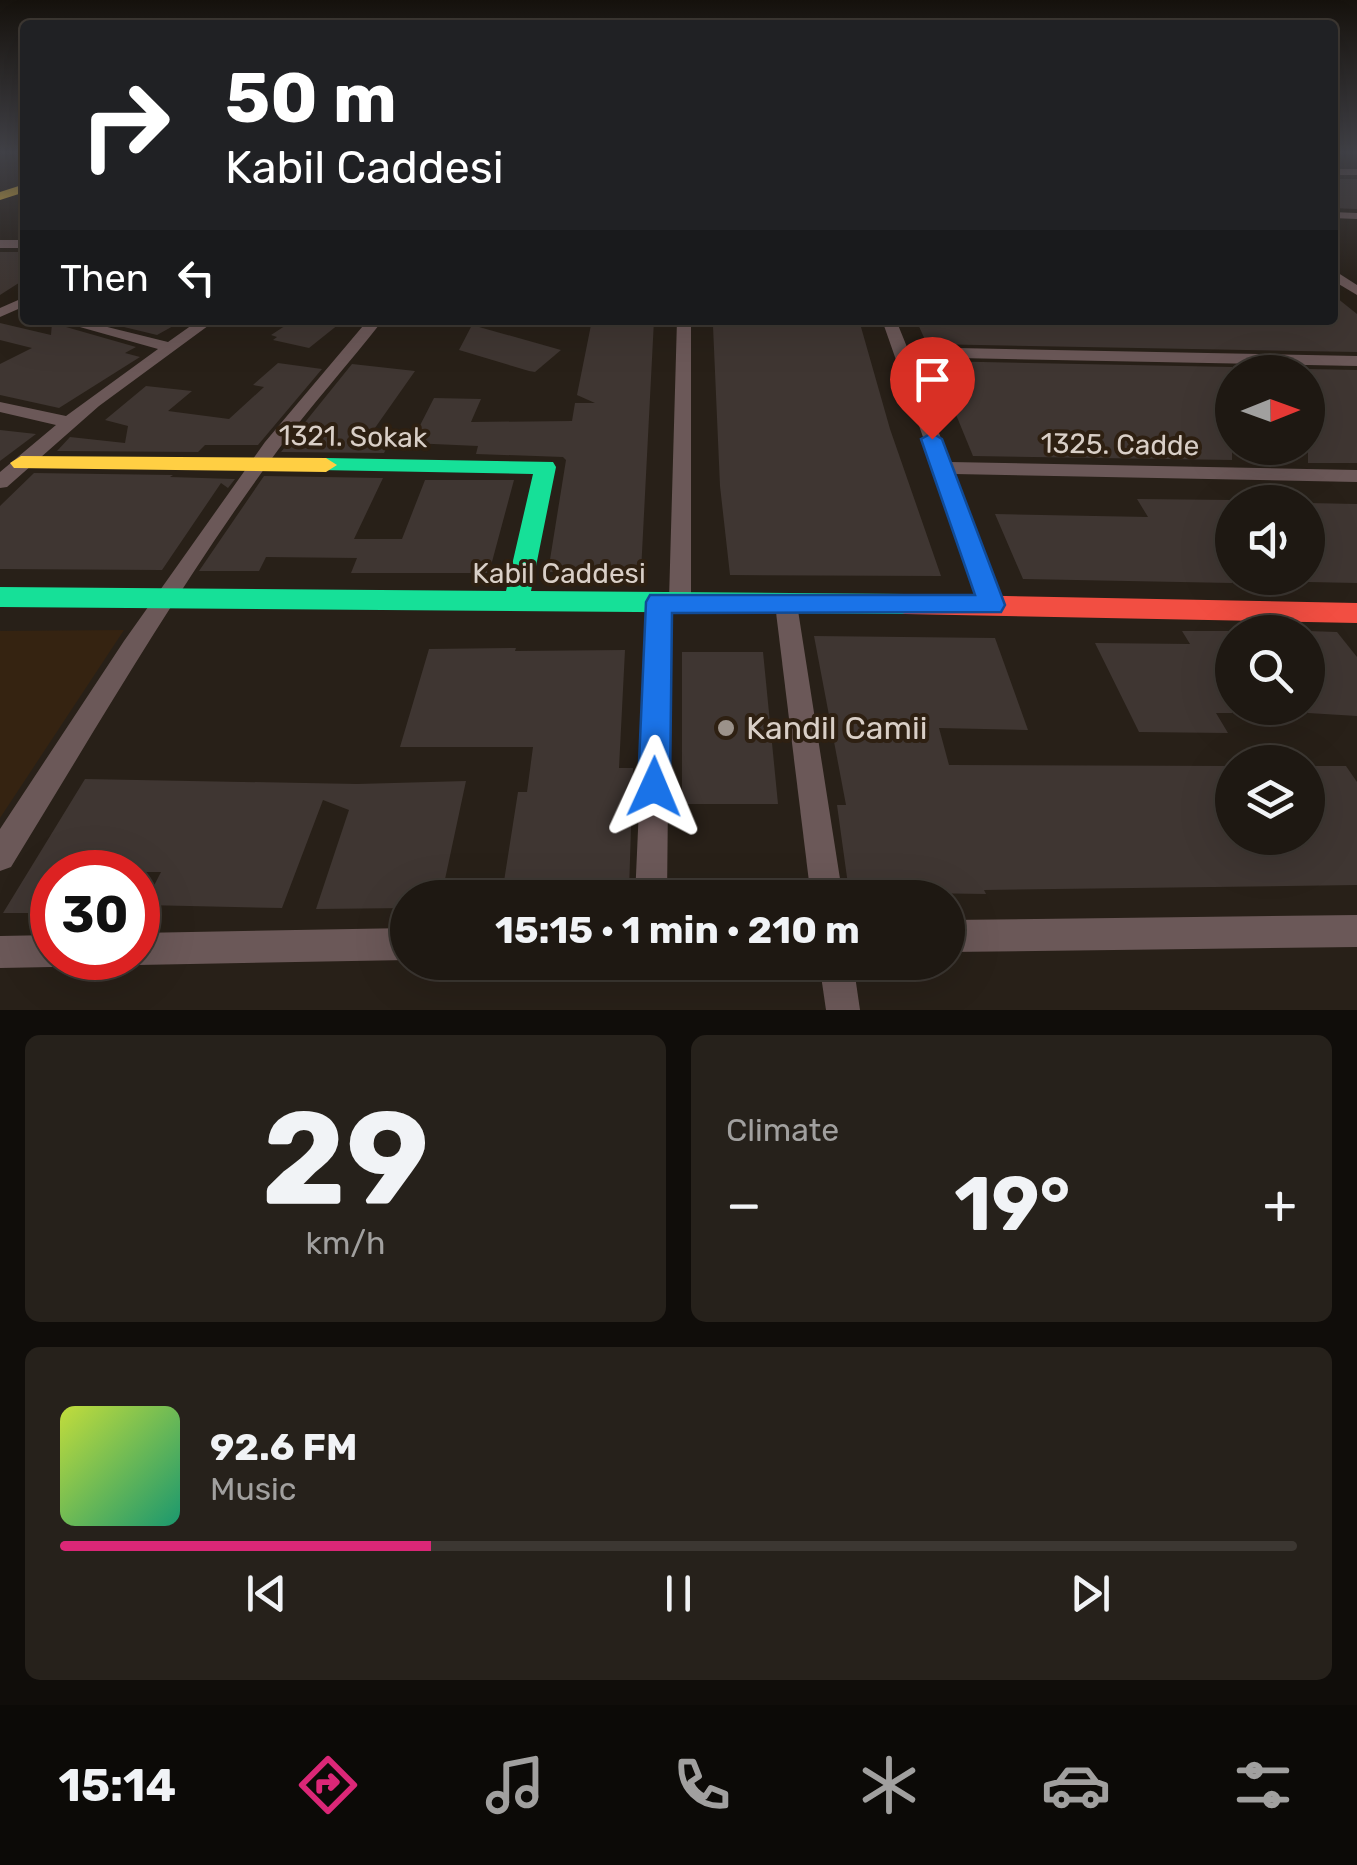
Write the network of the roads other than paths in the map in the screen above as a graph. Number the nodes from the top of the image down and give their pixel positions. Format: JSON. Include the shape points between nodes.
{"nodes":[{"id":1,"x":82,"y":325,"type":"edge"},
{"id":2,"x":201,"y":325,"type":"edge"},
{"id":3,"x":372,"y":325,"type":"edge"},
{"id":4,"x":684,"y":325,"type":"edge"},
{"id":5,"x":891,"y":325,"type":"edge"},
{"id":6,"x":168,"y":347,"type":"junction"},
{"id":7,"x":900,"y":352,"type":"junction"},
{"id":8,"x":1357,"y":361,"type":"edge"},
{"id":9,"x":0,"y":407,"type":"edge"},
{"id":10,"x":67,"y":422,"type":"junction"},
{"id":11,"x":21,"y":462,"type":"junction"},
{"id":12,"x":258,"y":465,"type":"junction"},
{"id":13,"x":942,"y":468,"type":"junction"},
{"id":14,"x":1357,"y":476,"type":"edge"},
{"id":15,"x":0,"y":482,"type":"edge"},
{"id":16,"x":0,"y":597,"type":"edge"},
{"id":17,"x":164,"y":601,"type":"junction"},
{"id":18,"x":669,"y":602,"type":"junction"},
{"id":19,"x":516,"y":603,"type":"junction"},
{"id":20,"x":786,"y":604,"type":"junction"},
{"id":21,"x":992,"y":605,"type":"junction"},
{"id":22,"x":1357,"y":613,"type":"edge"},
{"id":23,"x":0,"y":856,"type":"edge"},
{"id":24,"x":652,"y":880,"type":"edge"},
{"id":25,"x":825,"y":880,"type":"edge"},
{"id":26,"x":1357,"y":931,"type":"edge"},
{"id":27,"x":965,"y":936,"type":"edge"},
{"id":28,"x":390,"y":944,"type":"edge"},
{"id":29,"x":160,"y":949,"type":"edge"},
{"id":30,"x":30,"y":951,"type":"edge"},
{"id":31,"x":0,"y":952,"type":"edge"},
{"id":32,"x":839,"y":980,"type":"edge"},
{"id":33,"x":843,"y":1010,"type":"edge"}],
"edges":[{"from":1,"to":6,"type":"street"},
{"from":2,"to":6,"type":"street"},
{"from":3,"to":12,"type":"street"},
{"from":4,"to":18,"type":"street"},
{"from":5,"to":7,"type":"street"},
{"from":6,"to":10,"type":"street"},
{"from":7,"to":8,"type":"street"},
{"from":7,"to":13,"type":"street"},
{"from":9,"to":10,"type":"street"},
{"from":10,"to":11,"type":"street"},
{"from":11,"to":12,"type":"main road","name":"1321. Sokak"},
{"from":11,"to":15,"type":"street"},
{"from":12,"to":17,"type":"street"},
{"from":12,"to":19,"type":"main road","name":"1321. Sokak","via":[[546,467]]},
{"from":13,"to":14,"type":"street","name":"1325. Cadde"},
{"from":13,"to":21,"type":"street"},
{"from":16,"to":17,"type":"main road","name":"Kabil Caddesi"},
{"from":17,"to":19,"type":"main road","name":"Kabil Caddesi"},
{"from":17,"to":23,"type":"street"},
{"from":18,"to":19,"type":"main road","name":"Kabil Caddesi"},
{"from":18,"to":20,"type":"main road","name":"Kabil Caddesi"},
{"from":18,"to":24,"type":"street"},
{"from":20,"to":21,"type":"main road","name":"Kabil Caddesi"},
{"from":20,"to":25,"type":"street"},
{"from":21,"to":22,"type":"main road","name":"Kabil Caddesi"},
{"from":26,"to":27,"type":"street"},
{"from":28,"to":29,"type":"street"},
{"from":30,"to":31,"type":"street"},
{"from":32,"to":33,"type":"street"}]}
